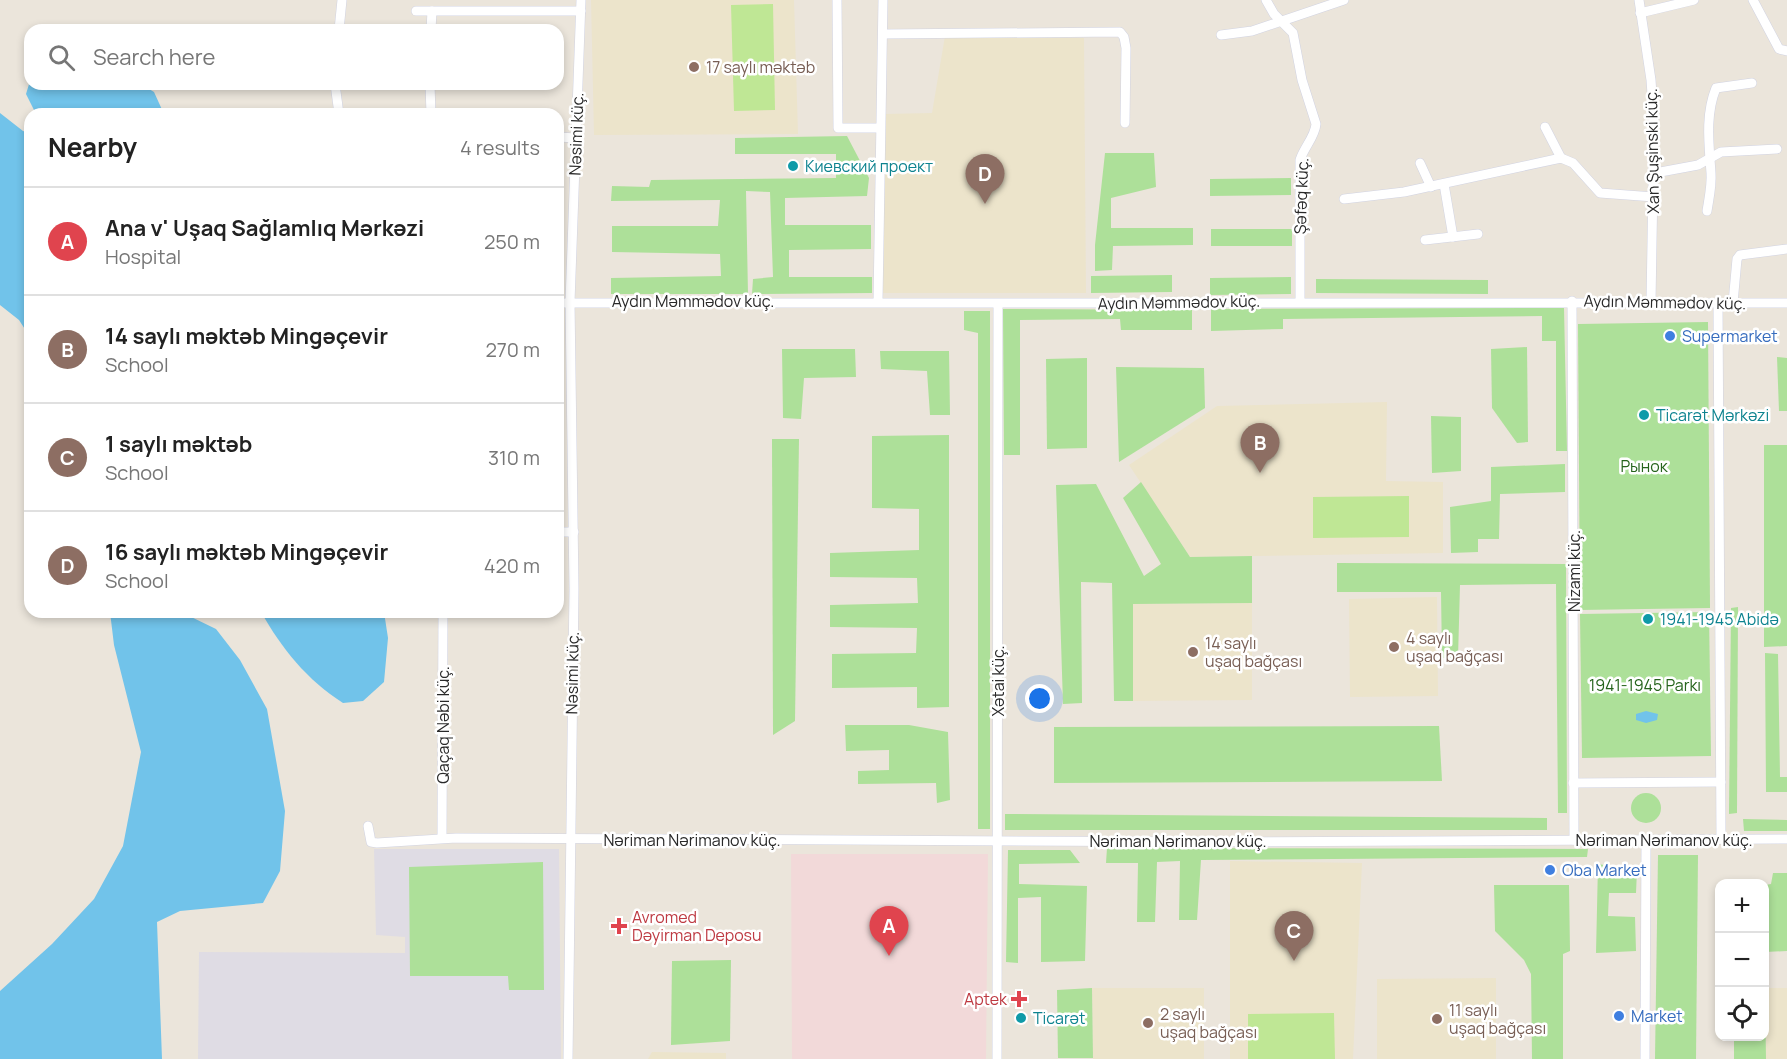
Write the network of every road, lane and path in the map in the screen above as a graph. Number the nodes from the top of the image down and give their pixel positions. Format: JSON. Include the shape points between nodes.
{"nodes":[{"id":1,"x":342,"y":0,"type":"edge"},
{"id":2,"x":581,"y":0,"type":"edge"},
{"id":3,"x":837,"y":0,"type":"edge"},
{"id":4,"x":883,"y":0,"type":"edge"},
{"id":5,"x":1266,"y":0,"type":"edge"},
{"id":6,"x":1344,"y":0,"type":"edge"},
{"id":7,"x":1639,"y":0,"type":"edge"},
{"id":8,"x":1694,"y":0,"type":"edge"},
{"id":9,"x":1753,"y":0,"type":"edge"},
{"id":10,"x":416,"y":10,"type":"dead end"},
{"id":11,"x":432,"y":10,"type":"junction"},
{"id":12,"x":581,"y":11,"type":"junction"},
{"id":13,"x":1641,"y":13,"type":"junction"},
{"id":14,"x":1282,"y":20,"type":"junction"},
{"id":15,"x":340,"y":24,"type":"edge"},
{"id":16,"x":431,"y":24,"type":"edge"},
{"id":17,"x":883,"y":34,"type":"junction"},
{"id":18,"x":1221,"y":35,"type":"dead end"},
{"id":19,"x":1787,"y":51,"type":"edge"},
{"id":20,"x":1752,"y":83,"type":"dead end"},
{"id":21,"x":336,"y":90,"type":"edge"},
{"id":22,"x":430,"y":90,"type":"edge"},
{"id":23,"x":338,"y":108,"type":"edge"},
{"id":24,"x":431,"y":108,"type":"edge"},
{"id":25,"x":1125,"y":123,"type":"dead end"},
{"id":26,"x":1545,"y":127,"type":"dead end"},
{"id":27,"x":879,"y":129,"type":"junction"},
{"id":28,"x":564,"y":137,"type":"edge"},
{"id":29,"x":576,"y":138,"type":"junction"},
{"id":30,"x":1777,"y":149,"type":"dead end"},
{"id":31,"x":1561,"y":158,"type":"junction"},
{"id":32,"x":1709,"y":158,"type":"junction"},
{"id":33,"x":1420,"y":163,"type":"dead end"},
{"id":34,"x":1655,"y":173,"type":"junction"},
{"id":35,"x":1444,"y":184,"type":"junction"},
{"id":36,"x":1431,"y":187,"type":"junction"},
{"id":37,"x":1654,"y":197,"type":"junction"},
{"id":38,"x":1344,"y":199,"type":"dead end"},
{"id":39,"x":1707,"y":211,"type":"dead end"},
{"id":40,"x":1478,"y":234,"type":"dead end"},
{"id":41,"x":1453,"y":237,"type":"junction"},
{"id":42,"x":1425,"y":240,"type":"dead end"},
{"id":43,"x":1787,"y":249,"type":"edge"},
{"id":44,"x":878,"y":301,"type":"junction"},
{"id":45,"x":1300,"y":301,"type":"junction"},
{"id":46,"x":1572,"y":301,"type":"junction"},
{"id":47,"x":564,"y":302,"type":"edge"},
{"id":48,"x":570,"y":302,"type":"junction"},
{"id":49,"x":1651,"y":302,"type":"junction"},
{"id":50,"x":1718,"y":303,"type":"junction"},
{"id":51,"x":1733,"y":303,"type":"junction"},
{"id":52,"x":1787,"y":303,"type":"edge"},
{"id":53,"x":998,"y":304,"type":"junction"},
{"id":54,"x":564,"y":532,"type":"edge"},
{"id":55,"x":574,"y":532,"type":"junction"},
{"id":56,"x":443,"y":618,"type":"edge"},
{"id":57,"x":1721,"y":782,"type":"junction"},
{"id":58,"x":1574,"y":783,"type":"junction"},
{"id":59,"x":368,"y":826,"type":"dead end"},
{"id":60,"x":442,"y":838,"type":"junction"},
{"id":61,"x":569,"y":838,"type":"junction"},
{"id":62,"x":1721,"y":839,"type":"junction"},
{"id":63,"x":1787,"y":839,"type":"edge"},
{"id":64,"x":1574,"y":840,"type":"junction"},
{"id":65,"x":1646,"y":840,"type":"junction"},
{"id":66,"x":998,"y":841,"type":"junction"},
{"id":67,"x":568,"y":1059,"type":"edge"},
{"id":68,"x":997,"y":1059,"type":"edge"},
{"id":69,"x":1645,"y":1059,"type":"edge"}],
"edges":[{"from":1,"to":15,"type":"street"},
{"from":2,"to":12,"type":"street","name":"Nəsimi küç."},
{"from":3,"to":27,"type":"street","via":[[838,128]]},
{"from":4,"to":17,"type":"street"},
{"from":5,"to":14,"type":"street","name":"Şəfəq küç."},
{"from":6,"to":14,"type":"street"},
{"from":7,"to":13,"type":"street","name":"Xan Şuşinski küç."},
{"from":8,"to":13,"type":"street"},
{"from":9,"to":19,"type":"street","via":[[1779,49]]},
{"from":10,"to":11,"type":"street"},
{"from":11,"to":12,"type":"street"},
{"from":11,"to":16,"type":"street"},
{"from":12,"to":29,"type":"street","name":"Nəsimi küç."},
{"from":13,"to":34,"type":"street","name":"Xan Şuşinski küç.","via":[[1651,80]]},
{"from":14,"to":18,"type":"street","via":[[1252,31]]},
{"from":14,"to":45,"type":"street","name":"Şəfəq küç.","via":[[1293,33],[1316,124],[1300,160]]},
{"from":17,"to":25,"type":"street","via":[[1120,32],[1126,48]]},
{"from":17,"to":27,"type":"street"},
{"from":20,"to":32,"type":"street","via":[[1716,88],[1707,137]]},
{"from":21,"to":23,"type":"street"},
{"from":22,"to":24,"type":"street"},
{"from":26,"to":31,"type":"street"},
{"from":27,"to":44,"type":"street"},
{"from":28,"to":29,"type":"street"},
{"from":29,"to":48,"type":"street","name":"Nəsimi küç."},
{"from":30,"to":32,"type":"street","via":[[1727,152]]},
{"from":31,"to":35,"type":"street"},
{"from":31,"to":37,"type":"street","via":[[1573,163],[1600,194]]},
{"from":32,"to":34,"type":"street","via":[[1698,165]]},
{"from":32,"to":39,"type":"street"},
{"from":33,"to":36,"type":"street"},
{"from":34,"to":37,"type":"street","name":"Xan Şuşinski küç."},
{"from":35,"to":36,"type":"street"},
{"from":35,"to":41,"type":"street"},
{"from":36,"to":38,"type":"street"},
{"from":37,"to":49,"type":"street","name":"Xan Şuşinski küç."},
{"from":40,"to":41,"type":"street"},
{"from":41,"to":42,"type":"street"},
{"from":43,"to":51,"type":"street","via":[[1740,255]]},
{"from":44,"to":48,"type":"street","name":"Aydın Məmmədov küç."},
{"from":44,"to":53,"type":"street","name":"Aydın Məmmədov küç."},
{"from":45,"to":46,"type":"street","name":"Aydın Məmmədov küç."},
{"from":45,"to":53,"type":"street","name":"Aydın Məmmədov küç."},
{"from":46,"to":49,"type":"street","name":"Aydın Məmmədov küç."},
{"from":46,"to":58,"type":"street","name":"Nizami küç."},
{"from":47,"to":48,"type":"street","name":"Aydın Məmmədov küç."},
{"from":48,"to":55,"type":"street","name":"Nəsimi küç."},
{"from":49,"to":50,"type":"street","name":"Aydın Məmmədov küç."},
{"from":50,"to":51,"type":"street","name":"Aydın Məmmədov küç."},
{"from":50,"to":57,"type":"street"},
{"from":51,"to":52,"type":"street","name":"Aydın Məmmədov küç."},
{"from":53,"to":66,"type":"street","name":"Xətai küç."},
{"from":54,"to":55,"type":"street"},
{"from":55,"to":61,"type":"street","name":"Nəsimi küç."},
{"from":56,"to":60,"type":"street","name":"Qaçaq Nəbi küç."},
{"from":57,"to":58,"type":"street"},
{"from":57,"to":62,"type":"street"},
{"from":58,"to":64,"type":"street","name":"Nizami küç."},
{"from":59,"to":60,"type":"street","name":"Nəriman Nərimanov küç.","via":[[371,842],[377,843]]},
{"from":60,"to":61,"type":"street","name":"Nəriman Nərimanov küç."},
{"from":61,"to":66,"type":"street","name":"Nəriman Nərimanov küç."},
{"from":61,"to":67,"type":"street","name":"Nəsimi küç."},
{"from":62,"to":63,"type":"street","name":"Nəriman Nərimanov küç."},
{"from":62,"to":65,"type":"street","name":"Nəriman Nərimanov küç."},
{"from":64,"to":65,"type":"street","name":"Nəriman Nərimanov küç."},
{"from":64,"to":66,"type":"street","name":"Nəriman Nərimanov küç."},
{"from":65,"to":69,"type":"street"},
{"from":66,"to":68,"type":"street","name":"Xətai küç."}]}
